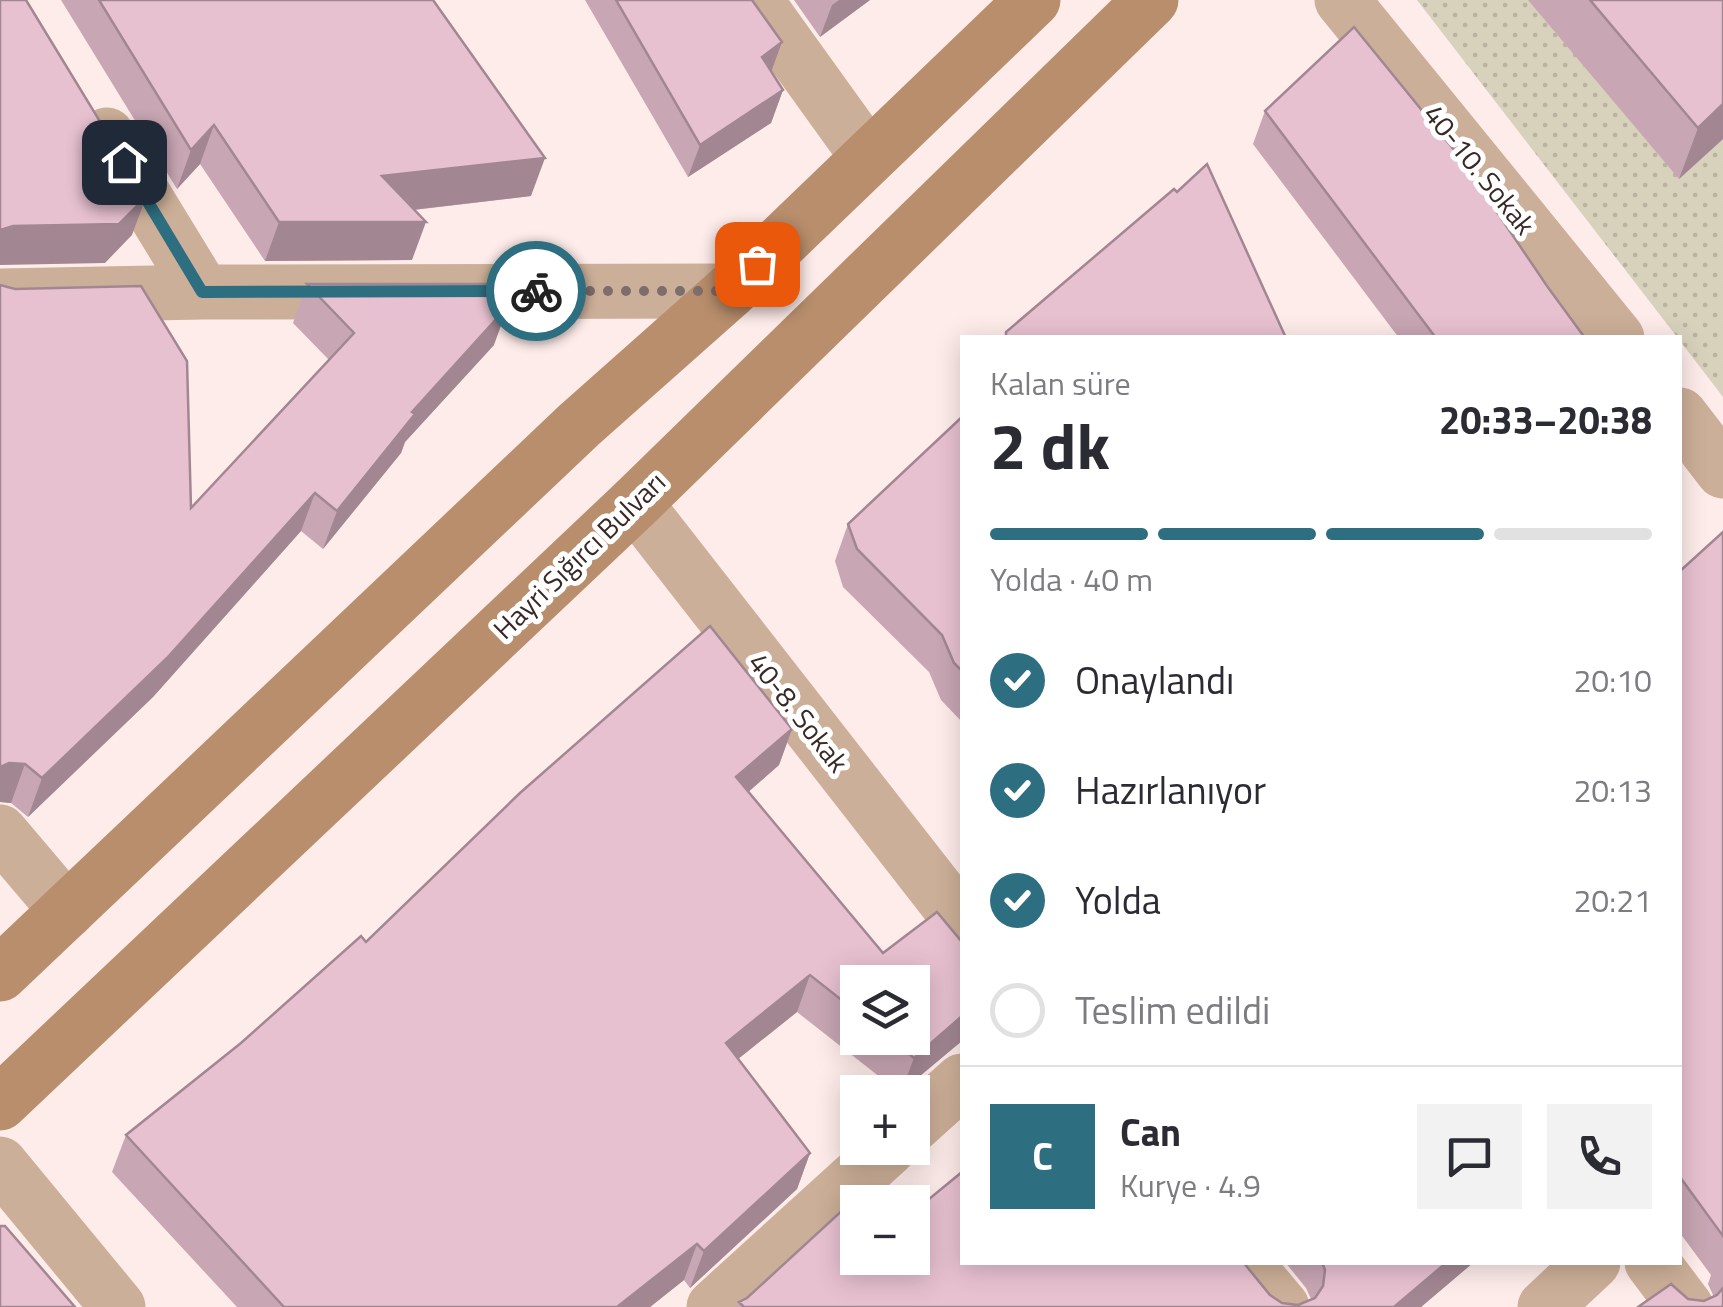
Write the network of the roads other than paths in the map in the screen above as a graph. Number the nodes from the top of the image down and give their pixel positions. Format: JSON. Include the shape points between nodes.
{"nodes":[{"id":1,"x":755,"y":0,"type":"edge"},
{"id":2,"x":1033,"y":0,"type":"edge"},
{"id":3,"x":1151,"y":0,"type":"edge"},
{"id":4,"x":1342,"y":0,"type":"edge"},
{"id":5,"x":84,"y":98,"type":"edge"},
{"id":6,"x":868,"y":156,"type":"junction"},
{"id":7,"x":730,"y":291,"type":"junction"},
{"id":8,"x":202,"y":292,"type":"junction"},
{"id":9,"x":0,"y":296,"type":"edge"},
{"id":10,"x":1615,"y":335,"type":"edge"},
{"id":11,"x":1682,"y":418,"type":"edge"},
{"id":12,"x":1723,"y":470,"type":"edge"},
{"id":13,"x":635,"y":503,"type":"junction"},
{"id":14,"x":0,"y":832,"type":"edge"},
{"id":15,"x":67,"y":911,"type":"junction"},
{"id":16,"x":960,"y":919,"type":"edge"},
{"id":17,"x":0,"y":974,"type":"edge"},
{"id":18,"x":960,"y":1083,"type":"edge"},
{"id":19,"x":0,"y":1103,"type":"edge"},
{"id":20,"x":930,"y":1110,"type":"edge"},
{"id":21,"x":0,"y":1164,"type":"edge"},
{"id":22,"x":870,"y":1165,"type":"edge"},
{"id":23,"x":1247,"y":1265,"type":"edge"},
{"id":24,"x":1590,"y":1265,"type":"edge"},
{"id":25,"x":1654,"y":1265,"type":"edge"},
{"id":26,"x":118,"y":1307,"type":"edge"},
{"id":27,"x":714,"y":1307,"type":"edge"},
{"id":28,"x":1282,"y":1307,"type":"edge"},
{"id":29,"x":1545,"y":1307,"type":"edge"},
{"id":30,"x":1686,"y":1307,"type":"edge"}],
"edges":[{"from":1,"to":6,"type":"street"},
{"from":2,"to":6,"type":"main road"},
{"from":3,"to":13,"type":"main road","name":"Hayri Sığırcı Bulvarı"},
{"from":4,"to":10,"type":"street","name":"40-10. Sokak"},
{"from":5,"to":8,"type":"street"},
{"from":6,"to":7,"type":"main road"},
{"from":7,"to":8,"type":"street"},
{"from":7,"to":15,"type":"main road","via":[[579,425]]},
{"from":8,"to":9,"type":"street"},
{"from":11,"to":12,"type":"street"},
{"from":13,"to":16,"type":"street","name":"40-8. Sokak"},
{"from":13,"to":19,"type":"main road","name":"Hayri Sığırcı Bulvarı"},
{"from":14,"to":15,"type":"street"},
{"from":15,"to":17,"type":"main road"},
{"from":18,"to":20,"type":"street"},
{"from":21,"to":26,"type":"street"},
{"from":22,"to":27,"type":"street"},
{"from":23,"to":28,"type":"street"},
{"from":24,"to":29,"type":"street"},
{"from":25,"to":30,"type":"street"}]}
